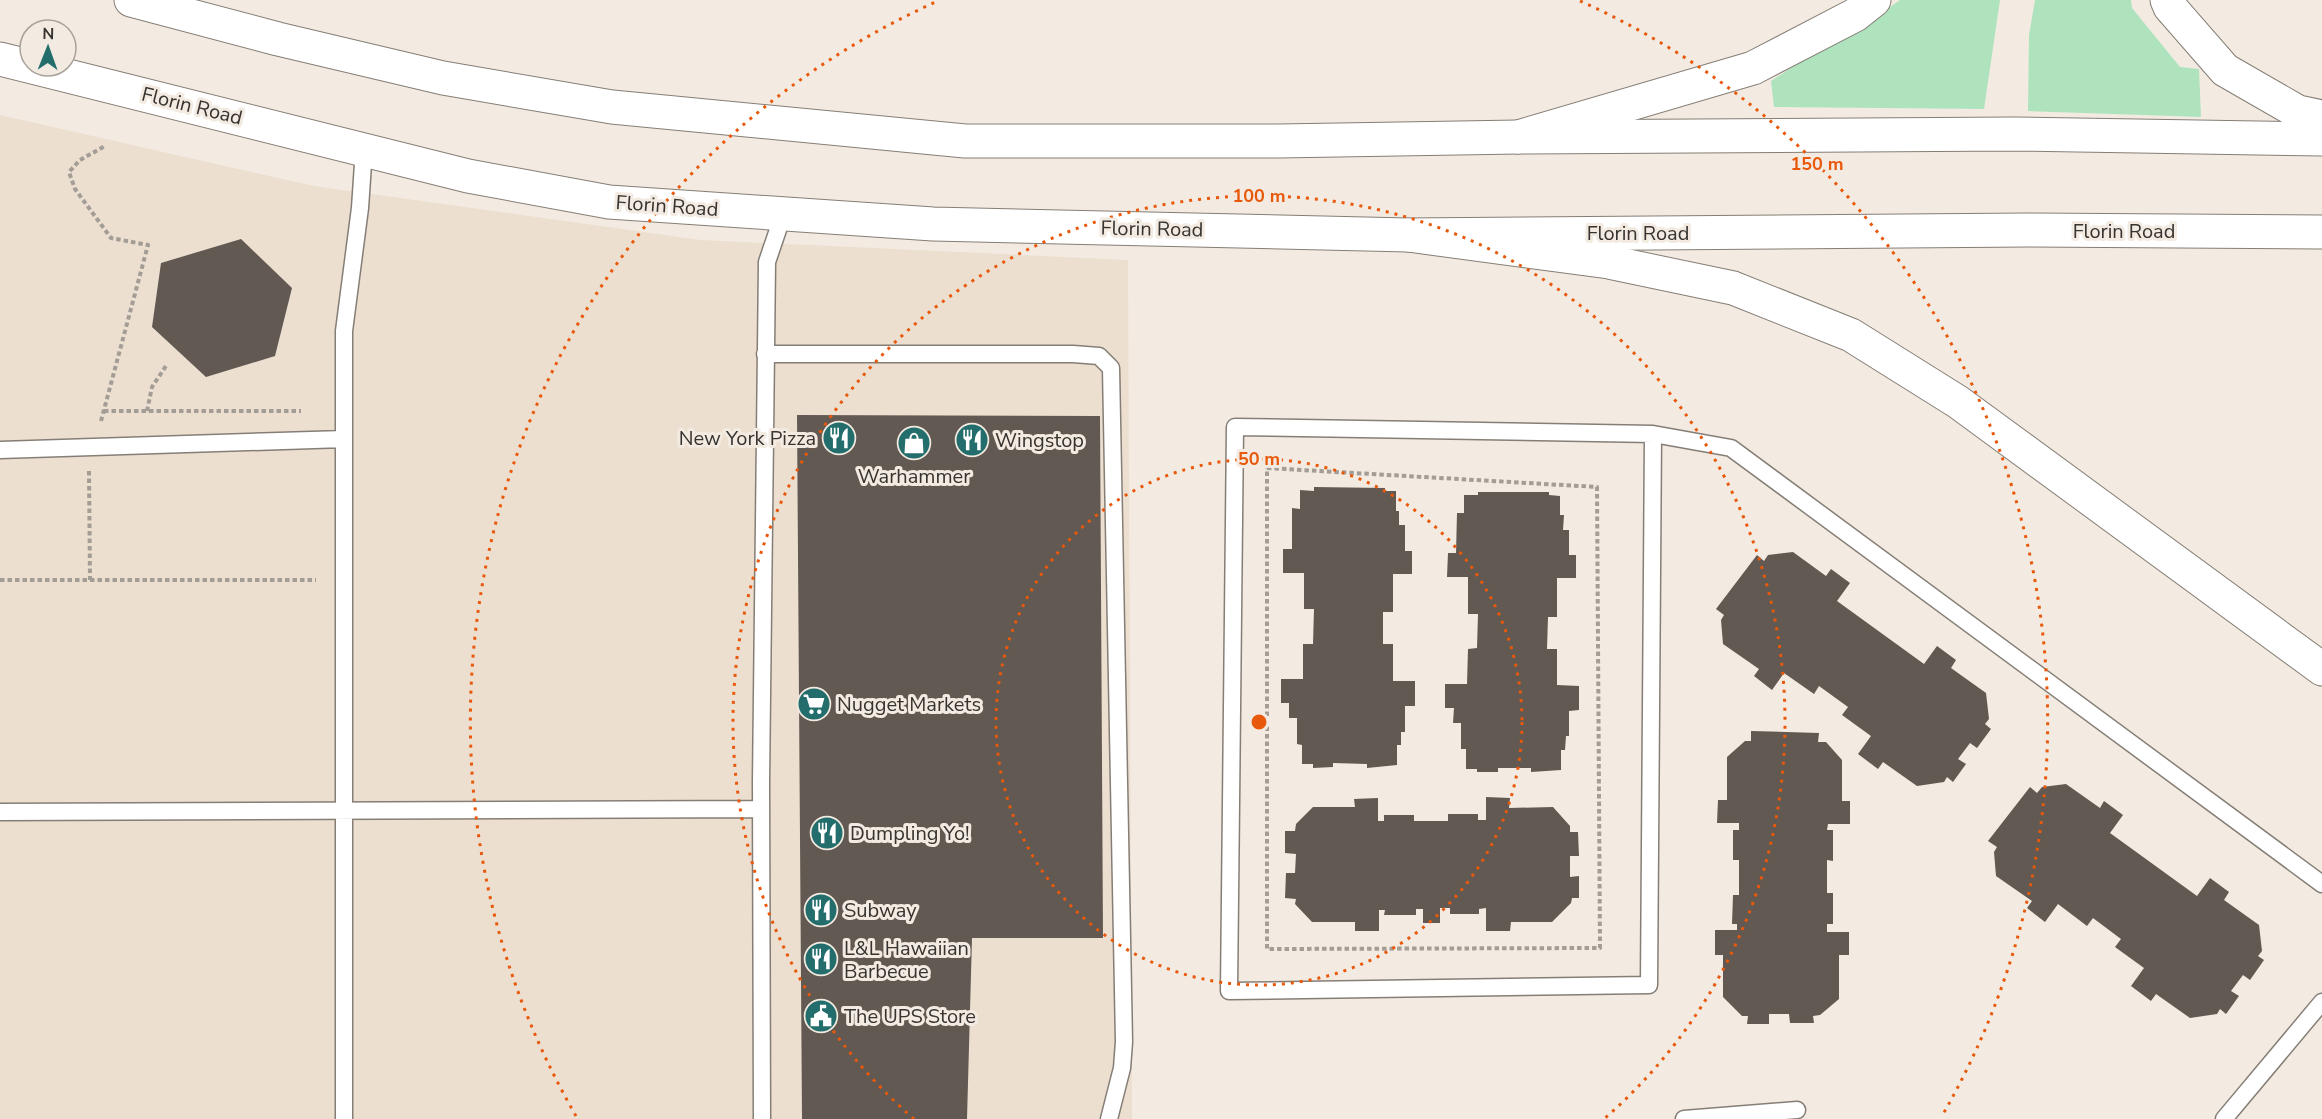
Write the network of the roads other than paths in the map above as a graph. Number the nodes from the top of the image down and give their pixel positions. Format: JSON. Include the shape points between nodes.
{"nodes":[{"id":1,"x":131,"y":0,"type":"edge"},
{"id":2,"x":1874,"y":0,"type":"edge"},
{"id":3,"x":2167,"y":0,"type":"edge"},
{"id":4,"x":0,"y":59,"type":"edge"},
{"id":5,"x":2322,"y":117,"type":"edge"},
{"id":6,"x":1518,"y":137,"type":"junction"},
{"id":7,"x":2322,"y":139,"type":"edge"},
{"id":8,"x":364,"y":149,"type":"junction"},
{"id":9,"x":783,"y":214,"type":"junction"},
{"id":10,"x":2322,"y":232,"type":"edge"},
{"id":11,"x":1408,"y":235,"type":"junction"},
{"id":12,"x":765,"y":354,"type":"junction"},
{"id":13,"x":1653,"y":434,"type":"junction"},
{"id":14,"x":344,"y":439,"type":"junction"},
{"id":15,"x":0,"y":450,"type":"edge"},
{"id":16,"x":2322,"y":669,"type":"edge"},
{"id":17,"x":761,"y":809,"type":"junction"},
{"id":18,"x":344,"y":811,"type":"junction"},
{"id":19,"x":0,"y":812,"type":"edge"},
{"id":20,"x":2322,"y":884,"type":"edge"},
{"id":21,"x":2322,"y":1002,"type":"edge"},
{"id":22,"x":1797,"y":1110,"type":"dead end"},
{"id":23,"x":345,"y":1119,"type":"edge"},
{"id":24,"x":762,"y":1119,"type":"edge"},
{"id":25,"x":1108,"y":1119,"type":"edge"},
{"id":26,"x":1684,"y":1119,"type":"edge"},
{"id":27,"x":2224,"y":1119,"type":"edge"}],
"edges":[{"from":1,"to":6,"type":"main road","via":[[443,78],[624,108],[965,141]]},
{"from":2,"to":6,"type":"main road","via":[[1855,15],[1753,68]]},
{"from":3,"to":5,"type":"main road","via":[[2225,70],[2298,112]]},
{"from":4,"to":8,"type":"main road","name":"Florin Road"},
{"from":6,"to":7,"type":"main road","via":[[2014,134]]},
{"from":8,"to":9,"type":"main road","name":"Florin Road","via":[[468,176],[609,202]]},
{"from":8,"to":14,"type":"lane","via":[[344,331]]},
{"from":9,"to":11,"type":"main road","name":"Florin Road","via":[[933,224]]},
{"from":9,"to":12,"type":"lane","via":[[767,262]]},
{"from":10,"to":11,"type":"main road","name":"Florin Road"},
{"from":11,"to":16,"type":"main road","via":[[1609,262],[1733,288],[1851,335],[1958,402]]},
{"from":12,"to":17,"type":"lane"},
{"from":12,"to":25,"type":"lane","via":[[1072,354],[1099,356],[1111,368],[1124,1042],[1122,1068]]},
{"from":13,"to":13,"type":"lane","via":[[1235,427],[1229,992],[1648,985]]},
{"from":13,"to":20,"type":"lane","via":[[1731,448]]},
{"from":14,"to":15,"type":"lane"},
{"from":14,"to":18,"type":"lane"},
{"from":17,"to":18,"type":"lane"},
{"from":17,"to":24,"type":"lane"},
{"from":18,"to":19,"type":"lane"},
{"from":18,"to":23,"type":"lane"},
{"from":21,"to":27,"type":"lane"},
{"from":22,"to":26,"type":"lane"}]}
